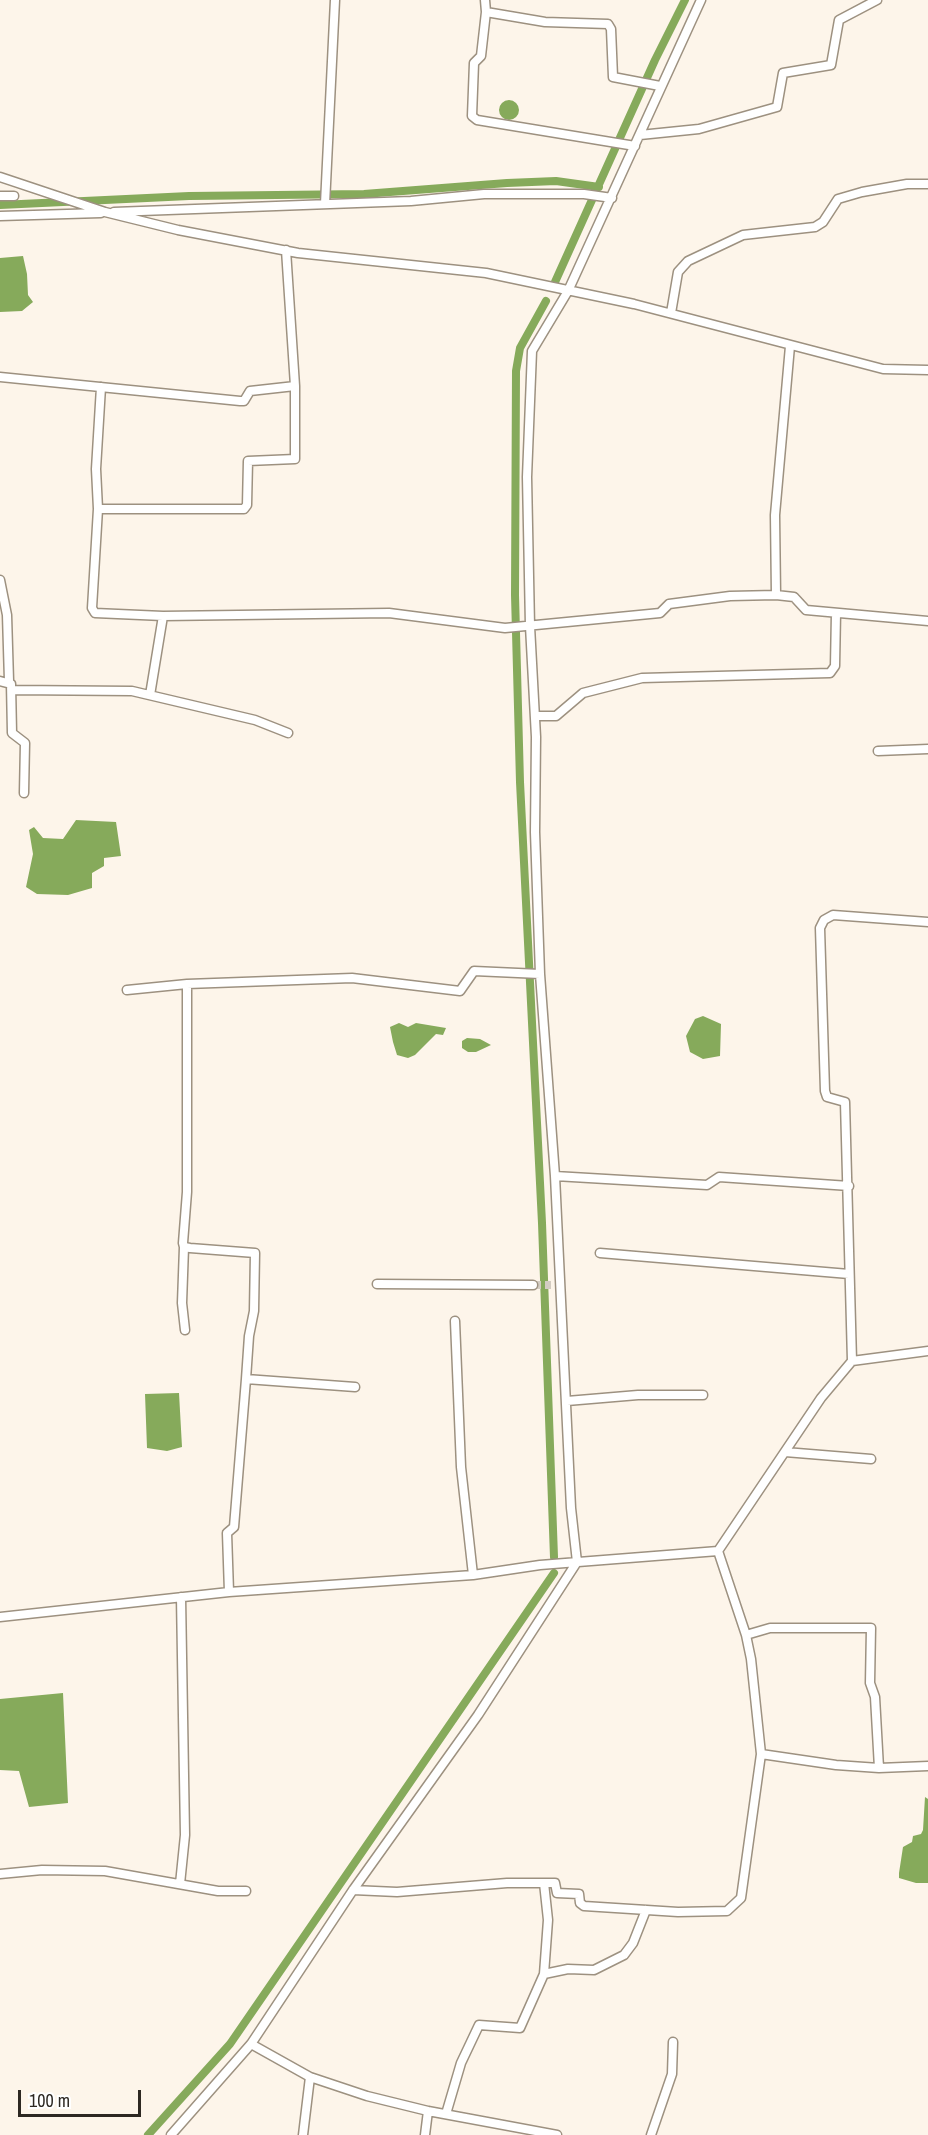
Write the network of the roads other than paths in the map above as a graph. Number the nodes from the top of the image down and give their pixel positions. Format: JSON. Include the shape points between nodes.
{"nodes":[{"id":1,"x":335,"y":0,"type":"edge"},
{"id":2,"x":485,"y":0,"type":"edge"},
{"id":3,"x":701,"y":0,"type":"edge"},
{"id":4,"x":877,"y":0,"type":"edge"},
{"id":5,"x":486,"y":12,"type":"junction"},
{"id":6,"x":656,"y":85,"type":"junction"},
{"id":7,"x":640,"y":135,"type":"junction"},
{"id":8,"x":631,"y":145,"type":"junction"},
{"id":9,"x":0,"y":177,"type":"edge"},
{"id":10,"x":928,"y":184,"type":"edge"},
{"id":11,"x":0,"y":196,"type":"edge"},
{"id":12,"x":14,"y":196,"type":"dead end"},
{"id":13,"x":612,"y":198,"type":"junction"},
{"id":14,"x":325,"y":202,"type":"junction"},
{"id":15,"x":105,"y":212,"type":"junction"},
{"id":16,"x":0,"y":216,"type":"edge"},
{"id":17,"x":286,"y":250,"type":"junction"},
{"id":18,"x":568,"y":291,"type":"junction"},
{"id":19,"x":671,"y":313,"type":"junction"},
{"id":20,"x":790,"y":346,"type":"junction"},
{"id":21,"x":928,"y":370,"type":"edge"},
{"id":22,"x":0,"y":377,"type":"edge"},
{"id":23,"x":295,"y":386,"type":"junction"},
{"id":24,"x":101,"y":387,"type":"junction"},
{"id":25,"x":98,"y":508,"type":"junction"},
{"id":26,"x":0,"y":580,"type":"edge"},
{"id":27,"x":776,"y":595,"type":"junction"},
{"id":28,"x":836,"y":613,"type":"junction"},
{"id":29,"x":163,"y":616,"type":"junction"},
{"id":30,"x":928,"y":621,"type":"edge"},
{"id":31,"x":526,"y":627,"type":"junction"},
{"id":32,"x":7,"y":684,"type":"edge"},
{"id":33,"x":150,"y":695,"type":"junction"},
{"id":34,"x":535,"y":716,"type":"junction"},
{"id":35,"x":288,"y":733,"type":"dead end"},
{"id":36,"x":928,"y":749,"type":"edge"},
{"id":37,"x":878,"y":751,"type":"dead end"},
{"id":38,"x":24,"y":793,"type":"dead end"},
{"id":39,"x":928,"y":922,"type":"edge"},
{"id":40,"x":536,"y":974,"type":"junction"},
{"id":41,"x":187,"y":984,"type":"junction"},
{"id":42,"x":127,"y":990,"type":"dead end"},
{"id":43,"x":555,"y":1176,"type":"junction"},
{"id":44,"x":849,"y":1185,"type":"junction"},
{"id":45,"x":184,"y":1247,"type":"junction"},
{"id":46,"x":600,"y":1253,"type":"dead end"},
{"id":47,"x":849,"y":1274,"type":"junction"},
{"id":48,"x":377,"y":1284,"type":"dead end"},
{"id":49,"x":534,"y":1285,"type":"tunnel mouth"},
{"id":50,"x":455,"y":1322,"type":"dead end"},
{"id":51,"x":185,"y":1330,"type":"dead end"},
{"id":52,"x":928,"y":1351,"type":"edge"},
{"id":53,"x":852,"y":1361,"type":"junction"},
{"id":54,"x":246,"y":1379,"type":"junction"},
{"id":55,"x":356,"y":1387,"type":"dead end"},
{"id":56,"x":703,"y":1395,"type":"dead end"},
{"id":57,"x":567,"y":1401,"type":"junction"},
{"id":58,"x":785,"y":1452,"type":"junction"},
{"id":59,"x":871,"y":1459,"type":"dead end"},
{"id":60,"x":718,"y":1551,"type":"junction"},
{"id":61,"x":577,"y":1562,"type":"junction"},
{"id":62,"x":473,"y":1575,"type":"junction"},
{"id":63,"x":230,"y":1592,"type":"junction"},
{"id":64,"x":181,"y":1597,"type":"junction"},
{"id":65,"x":0,"y":1617,"type":"edge"},
{"id":66,"x":746,"y":1635,"type":"junction"},
{"id":67,"x":761,"y":1754,"type":"junction"},
{"id":68,"x":928,"y":1766,"type":"edge"},
{"id":69,"x":879,"y":1767,"type":"junction"},
{"id":70,"x":0,"y":1874,"type":"edge"},
{"id":71,"x":544,"y":1883,"type":"junction"},
{"id":72,"x":180,"y":1884,"type":"junction"},
{"id":73,"x":353,"y":1890,"type":"junction"},
{"id":74,"x":246,"y":1891,"type":"dead end"},
{"id":75,"x":646,"y":1910,"type":"junction"},
{"id":76,"x":544,"y":1974,"type":"junction"},
{"id":77,"x":673,"y":2042,"type":"dead end"},
{"id":78,"x":251,"y":2044,"type":"junction"},
{"id":79,"x":310,"y":2077,"type":"junction"},
{"id":80,"x":428,"y":2111,"type":"junction"},
{"id":81,"x":446,"y":2114,"type":"junction"},
{"id":82,"x":171,"y":2135,"type":"edge"},
{"id":83,"x":303,"y":2135,"type":"edge"},
{"id":84,"x":425,"y":2135,"type":"edge"},
{"id":85,"x":556,"y":2135,"type":"edge"},
{"id":86,"x":651,"y":2135,"type":"edge"}],
"edges":[{"from":1,"to":14,"type":"street"},
{"from":2,"to":5,"type":"street"},
{"from":3,"to":6,"type":"street"},
{"from":4,"to":7,"type":"street","via":[[839,20],[831,64],[783,73],[777,107],[699,129]]},
{"from":5,"to":6,"type":"street","via":[[544,22],[608,24],[612,74]]},
{"from":5,"to":8,"type":"street","via":[[482,56],[474,63],[472,116],[477,120]]},
{"from":6,"to":7,"type":"street"},
{"from":7,"to":8,"type":"street"},
{"from":8,"to":13,"type":"street"},
{"from":9,"to":15,"type":"street"},
{"from":10,"to":19,"type":"street","via":[[896,186],[838,200],[815,227],[743,235],[688,261],[678,272]]},
{"from":11,"to":12,"type":"street"},
{"from":13,"to":14,"type":"street","via":[[584,194],[484,194]]},
{"from":13,"to":18,"type":"street"},
{"from":14,"to":15,"type":"street"},
{"from":15,"to":16,"type":"street"},
{"from":15,"to":17,"type":"street"},
{"from":17,"to":18,"type":"street","via":[[486,273]]},
{"from":17,"to":23,"type":"street"},
{"from":18,"to":19,"type":"street"},
{"from":18,"to":31,"type":"street","via":[[532,351]]},
{"from":19,"to":20,"type":"street"},
{"from":20,"to":21,"type":"street","via":[[883,369]]},
{"from":20,"to":27,"type":"street","via":[[775,515]]},
{"from":22,"to":24,"type":"street"},
{"from":23,"to":24,"type":"street","via":[[250,391],[244,401]]},
{"from":23,"to":25,"type":"street","via":[[296,457],[248,461],[246,507]]},
{"from":24,"to":25,"type":"street"},
{"from":25,"to":29,"type":"street","via":[[93,610]]},
{"from":26,"to":32,"type":"street","via":[[7,615]]},
{"from":27,"to":28,"type":"street","via":[[794,597],[806,610]]},
{"from":27,"to":31,"type":"street","via":[[730,596],[669,604],[660,613]]},
{"from":28,"to":30,"type":"street"},
{"from":28,"to":34,"type":"street","via":[[835,666],[830,673],[642,678],[583,693],[556,716]]},
{"from":29,"to":31,"type":"street","via":[[389,613],[505,628]]},
{"from":29,"to":33,"type":"street"},
{"from":31,"to":34,"type":"street"},
{"from":32,"to":33,"type":"street"},
{"from":32,"to":38,"type":"street","via":[[12,733],[25,743]]},
{"from":33,"to":35,"type":"street","via":[[255,720]]},
{"from":34,"to":40,"type":"street"},
{"from":36,"to":37,"type":"street"},
{"from":39,"to":44,"type":"street","via":[[833,915],[819,928],[825,1091],[827,1097],[845,1102]]},
{"from":40,"to":41,"type":"street","via":[[474,971],[460,991],[352,978]]},
{"from":40,"to":43,"type":"street"},
{"from":41,"to":42,"type":"street"},
{"from":41,"to":45,"type":"street"},
{"from":43,"to":44,"type":"street","via":[[707,1185],[719,1177]]},
{"from":43,"to":57,"type":"street","via":[[555,1285]]},
{"from":44,"to":47,"type":"street"},
{"from":45,"to":51,"type":"street"},
{"from":45,"to":54,"type":"street","via":[[255,1253],[254,1311]]},
{"from":46,"to":47,"type":"street"},
{"from":47,"to":53,"type":"street"},
{"from":48,"to":49,"type":"street"},
{"from":50,"to":62,"type":"street","via":[[461,1467]]},
{"from":52,"to":53,"type":"street"},
{"from":53,"to":58,"type":"street","via":[[821,1398]]},
{"from":54,"to":55,"type":"street"},
{"from":54,"to":63,"type":"street","via":[[234,1527],[227,1533]]},
{"from":56,"to":57,"type":"street"},
{"from":57,"to":61,"type":"street"},
{"from":58,"to":59,"type":"street"},
{"from":58,"to":60,"type":"street"},
{"from":60,"to":61,"type":"street"},
{"from":60,"to":66,"type":"street"},
{"from":61,"to":62,"type":"street"},
{"from":61,"to":73,"type":"street","via":[[478,1715]]},
{"from":62,"to":63,"type":"street"},
{"from":63,"to":64,"type":"street"},
{"from":64,"to":65,"type":"street"},
{"from":64,"to":72,"type":"street","via":[[185,1835]]},
{"from":66,"to":67,"type":"street"},
{"from":66,"to":69,"type":"street","via":[[770,1628],[870,1627],[870,1683]]},
{"from":67,"to":69,"type":"street"},
{"from":67,"to":75,"type":"street","via":[[741,1898],[721,1913]]},
{"from":68,"to":69,"type":"street"},
{"from":70,"to":72,"type":"street","via":[[105,1871]]},
{"from":71,"to":73,"type":"street","via":[[397,1892]]},
{"from":71,"to":75,"type":"street","via":[[556,1884],[556,1893],[579,1894],[581,1905]]},
{"from":71,"to":76,"type":"street","via":[[548,1920]]},
{"from":72,"to":74,"type":"street"},
{"from":73,"to":78,"type":"street"},
{"from":75,"to":76,"type":"street","via":[[624,1955],[594,1970]]},
{"from":76,"to":81,"type":"street","via":[[520,2028],[479,2025],[461,2063]]},
{"from":77,"to":86,"type":"street","via":[[672,2074]]},
{"from":78,"to":79,"type":"street"},
{"from":78,"to":82,"type":"street"},
{"from":79,"to":80,"type":"street"},
{"from":79,"to":83,"type":"street"},
{"from":80,"to":81,"type":"street"},
{"from":80,"to":84,"type":"street"},
{"from":81,"to":85,"type":"street"}]}
